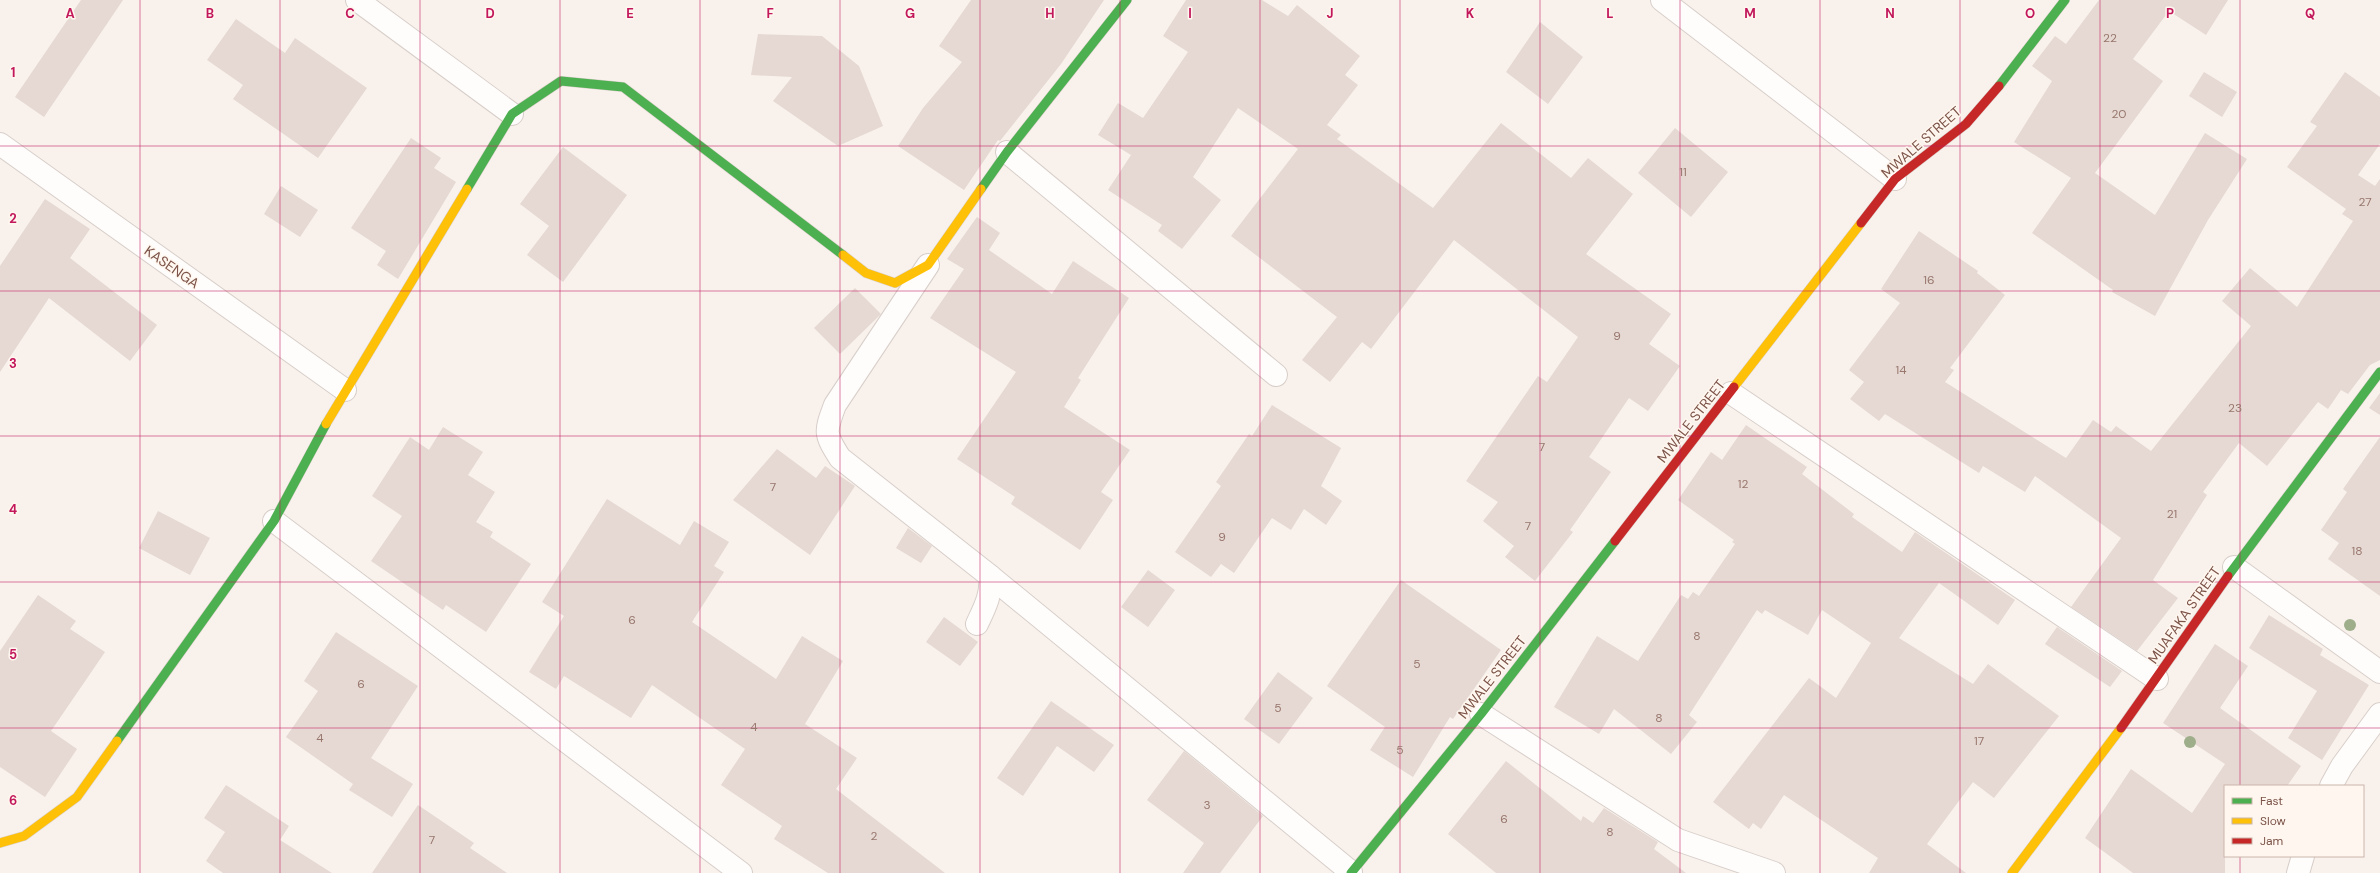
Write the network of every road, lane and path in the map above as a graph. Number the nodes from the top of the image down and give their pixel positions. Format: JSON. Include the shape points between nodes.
{"nodes":[{"id":1,"x":357,"y":0,"type":"edge"},
{"id":2,"x":1127,"y":0,"type":"edge"},
{"id":3,"x":1662,"y":0,"type":"edge"},
{"id":4,"x":2065,"y":0,"type":"edge"},
{"id":5,"x":512,"y":114,"type":"junction"},
{"id":6,"x":0,"y":144,"type":"edge"},
{"id":7,"x":1007,"y":152,"type":"junction"},
{"id":8,"x":1895,"y":179,"type":"junction"},
{"id":9,"x":928,"y":265,"type":"junction"},
{"id":10,"x":2380,"y":372,"type":"edge"},
{"id":11,"x":1276,"y":376,"type":"dead end"},
{"id":12,"x":345,"y":390,"type":"junction"},
{"id":13,"x":1731,"y":392,"type":"junction"},
{"id":14,"x":274,"y":521,"type":"junction"},
{"id":15,"x":2234,"y":567,"type":"junction"},
{"id":16,"x":990,"y":576,"type":"junction"},
{"id":17,"x":977,"y":624,"type":"dead end"},
{"id":18,"x":2380,"y":672,"type":"edge"},
{"id":19,"x":2157,"y":679,"type":"junction"},
{"id":20,"x":1481,"y":714,"type":"junction"},
{"id":21,"x":2380,"y":714,"type":"edge"},
{"id":22,"x":2332,"y":785,"type":"edge"},
{"id":23,"x":0,"y":843,"type":"edge"},
{"id":24,"x":2303,"y":857,"type":"edge"},
{"id":25,"x":1351,"y":872,"type":"edge"},
{"id":26,"x":741,"y":873,"type":"edge"},
{"id":27,"x":1774,"y":873,"type":"edge"},
{"id":28,"x":2012,"y":873,"type":"edge"},
{"id":29,"x":2298,"y":873,"type":"edge"}],
"edges":[{"from":1,"to":5,"type":"street"},
{"from":2,"to":7,"type":"street"},
{"from":3,"to":8,"type":"street"},
{"from":4,"to":8,"type":"street","name":"MWALE STREET","via":[[1999,86],[1966,124]]},
{"from":5,"to":9,"type":"street","via":[[561,81],[623,87],[866,273],[894,283]]},
{"from":5,"to":12,"type":"street"},
{"from":6,"to":12,"type":"street","name":"KASENGA"},
{"from":7,"to":9,"type":"street"},
{"from":7,"to":11,"type":"street"},
{"from":8,"to":13,"type":"street","name":"MWALE STREET"},
{"from":9,"to":16,"type":"street","via":[[835,405],[827,426],[827,438],[840,458]]},
{"from":10,"to":15,"type":"street","name":"MUAFAKA STREET"},
{"from":12,"to":14,"type":"street"},
{"from":13,"to":19,"type":"street"},
{"from":13,"to":20,"type":"street","name":"MWALE STREET"},
{"from":14,"to":23,"type":"street","via":[[76,797],[24,836]]},
{"from":14,"to":26,"type":"street"},
{"from":15,"to":18,"type":"street"},
{"from":15,"to":19,"type":"street","name":"MUAFAKA STREET"},
{"from":16,"to":17,"type":"street","via":[[990,597]]},
{"from":16,"to":25,"type":"street"},
{"from":19,"to":28,"type":"street","name":"MUAFAKA STREET"},
{"from":20,"to":25,"type":"street","name":"MWALE STREET"},
{"from":20,"to":27,"type":"street","via":[[1678,840]]},
{"from":21,"to":22,"type":"street","via":[[2342,766]]},
{"from":24,"to":29,"type":"street"}]}
